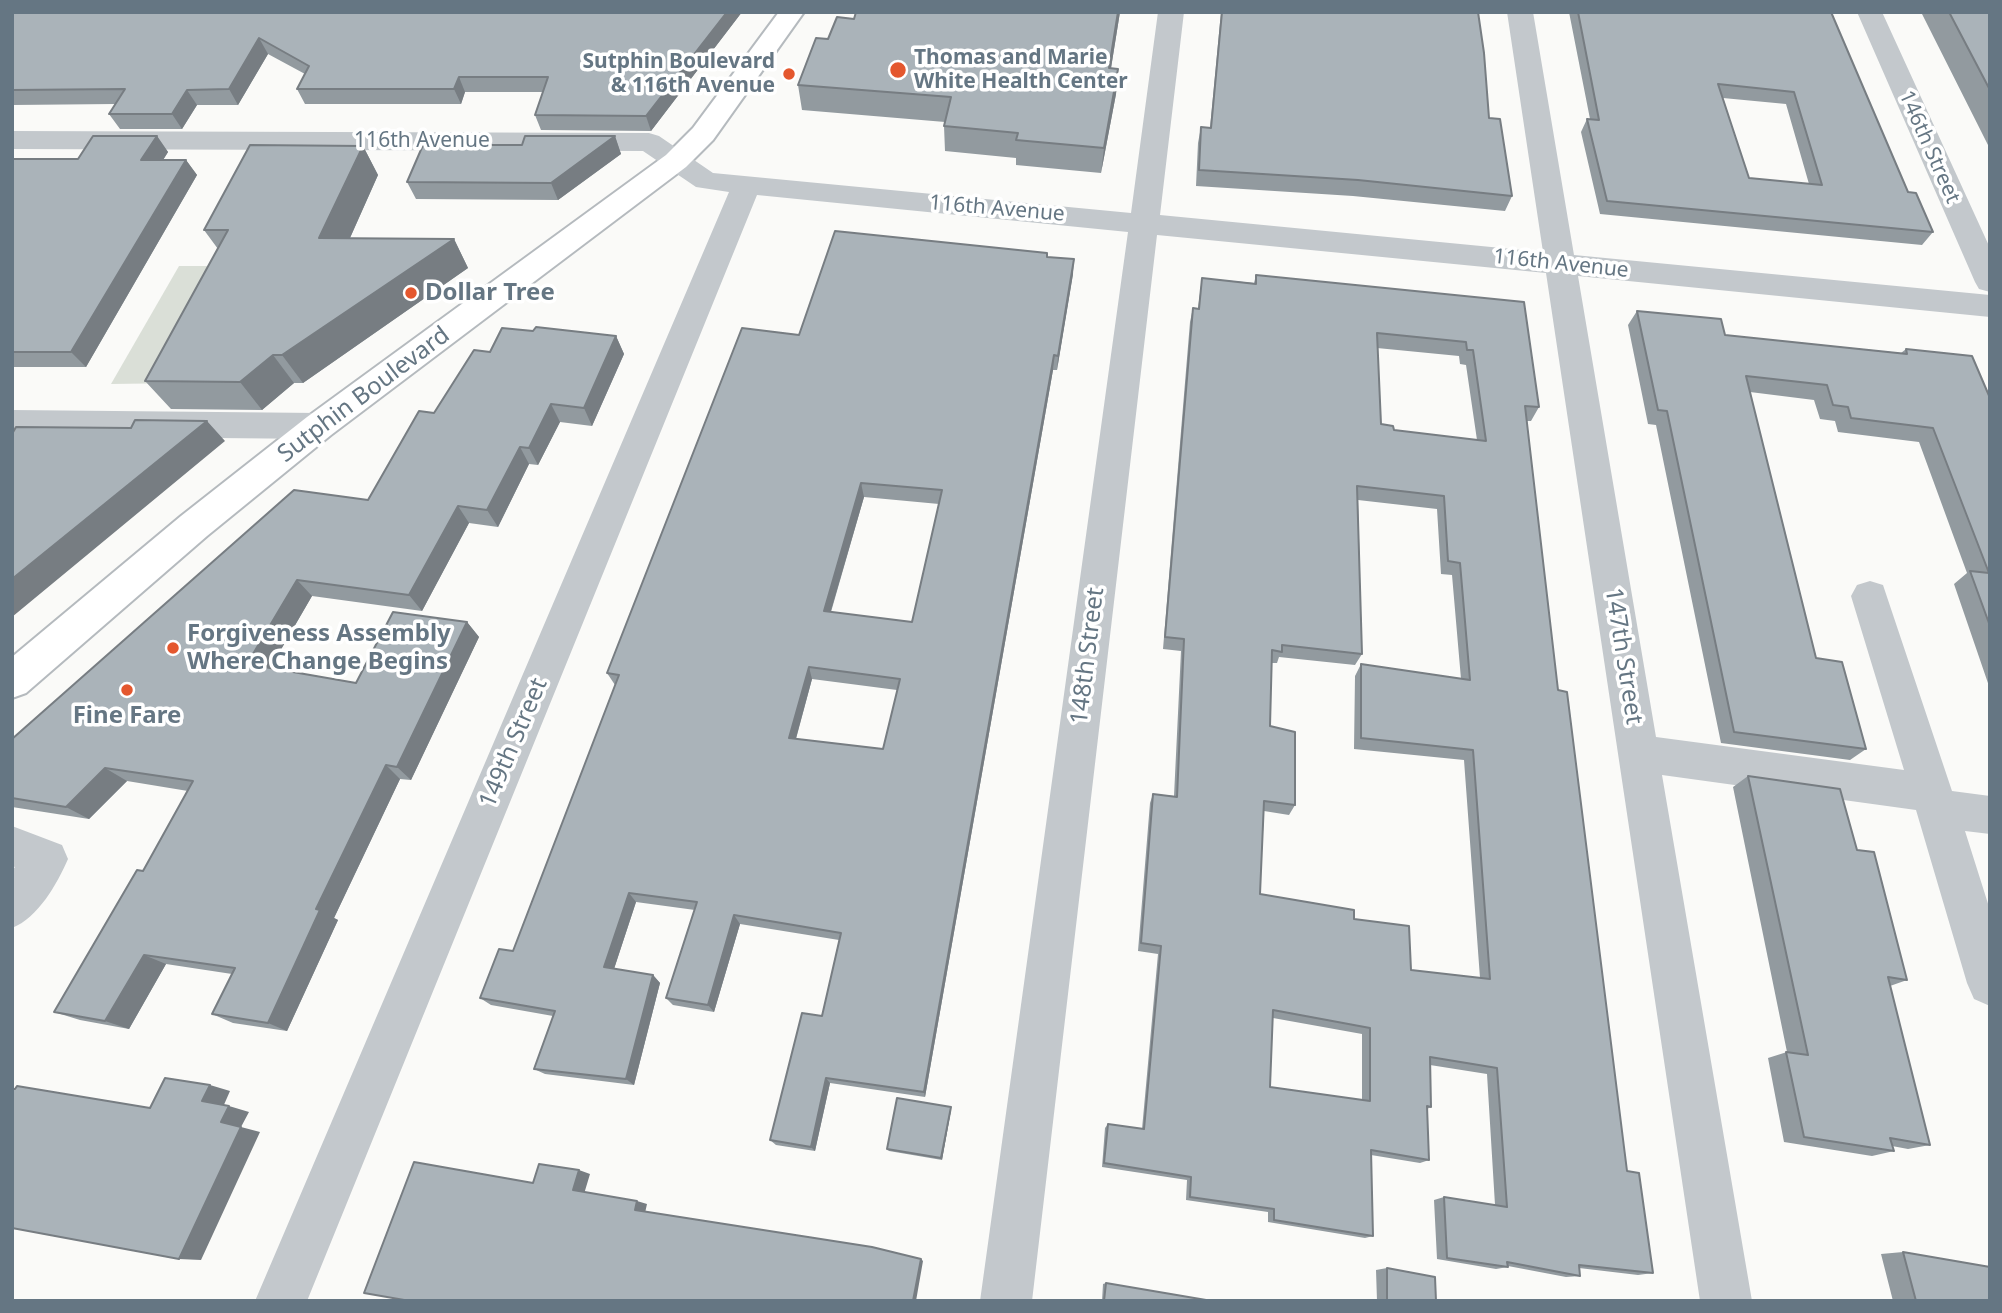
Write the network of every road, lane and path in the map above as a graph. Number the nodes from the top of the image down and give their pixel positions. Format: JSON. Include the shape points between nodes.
{"nodes":[{"id":1,"x":792,"y":12,"type":"edge"},
{"id":2,"x":1171,"y":12,"type":"edge"},
{"id":3,"x":1520,"y":12,"type":"edge"},
{"id":4,"x":1869,"y":12,"type":"edge"},
{"id":5,"x":12,"y":140,"type":"edge"},
{"id":6,"x":676,"y":161,"type":"junction"},
{"id":7,"x":747,"y":186,"type":"junction"},
{"id":8,"x":1142,"y":223,"type":"junction"},
{"id":9,"x":1560,"y":264,"type":"junction"},
{"id":10,"x":1990,"y":282,"type":"edge"},
{"id":11,"x":1990,"y":306,"type":"edge"},
{"id":12,"x":12,"y":423,"type":"edge"},
{"id":13,"x":319,"y":426,"type":"junction"},
{"id":14,"x":1870,"y":596,"type":"dead end"},
{"id":15,"x":12,"y":681,"type":"edge"},
{"id":16,"x":1639,"y":753,"type":"junction"},
{"id":17,"x":1935,"y":801,"type":"junction"},
{"id":18,"x":1990,"y":815,"type":"edge"},
{"id":19,"x":12,"y":846,"type":"edge"},
{"id":20,"x":12,"y":906,"type":"edge"},
{"id":21,"x":1990,"y":984,"type":"edge"},
{"id":22,"x":281,"y":1301,"type":"edge"},
{"id":23,"x":1006,"y":1301,"type":"edge"},
{"id":24,"x":1726,"y":1301,"type":"edge"}],
"edges":[{"from":1,"to":6,"type":"main road","name":"Sutphin Boulevard","via":[[703,134]]},
{"from":2,"to":8,"type":"street","name":"148th Street"},
{"from":3,"to":9,"type":"street","name":"147th Street"},
{"from":4,"to":10,"type":"street","name":"146th Street"},
{"from":5,"to":6,"type":"street","name":"116th Avenue","via":[[649,142]]},
{"from":6,"to":7,"type":"street","name":"116th Avenue","via":[[706,181]]},
{"from":6,"to":13,"type":"main road","name":"Sutphin Boulevard"},
{"from":7,"to":8,"type":"street","name":"116th Avenue"},
{"from":7,"to":22,"type":"street","name":"149th Street"},
{"from":8,"to":9,"type":"street","name":"116th Avenue"},
{"from":8,"to":23,"type":"street","name":"148th Street"},
{"from":9,"to":11,"type":"street","name":"116th Avenue"},
{"from":9,"to":16,"type":"street","name":"147th Street"},
{"from":12,"to":13,"type":"street"},
{"from":13,"to":15,"type":"main road","name":"Sutphin Boulevard"},
{"from":14,"to":17,"type":"street"},
{"from":16,"to":17,"type":"street"},
{"from":16,"to":24,"type":"street","name":"147th Street"},
{"from":17,"to":18,"type":"street"},
{"from":17,"to":21,"type":"street"},
{"from":19,"to":20,"type":"street","via":[[47,859]]}]}
